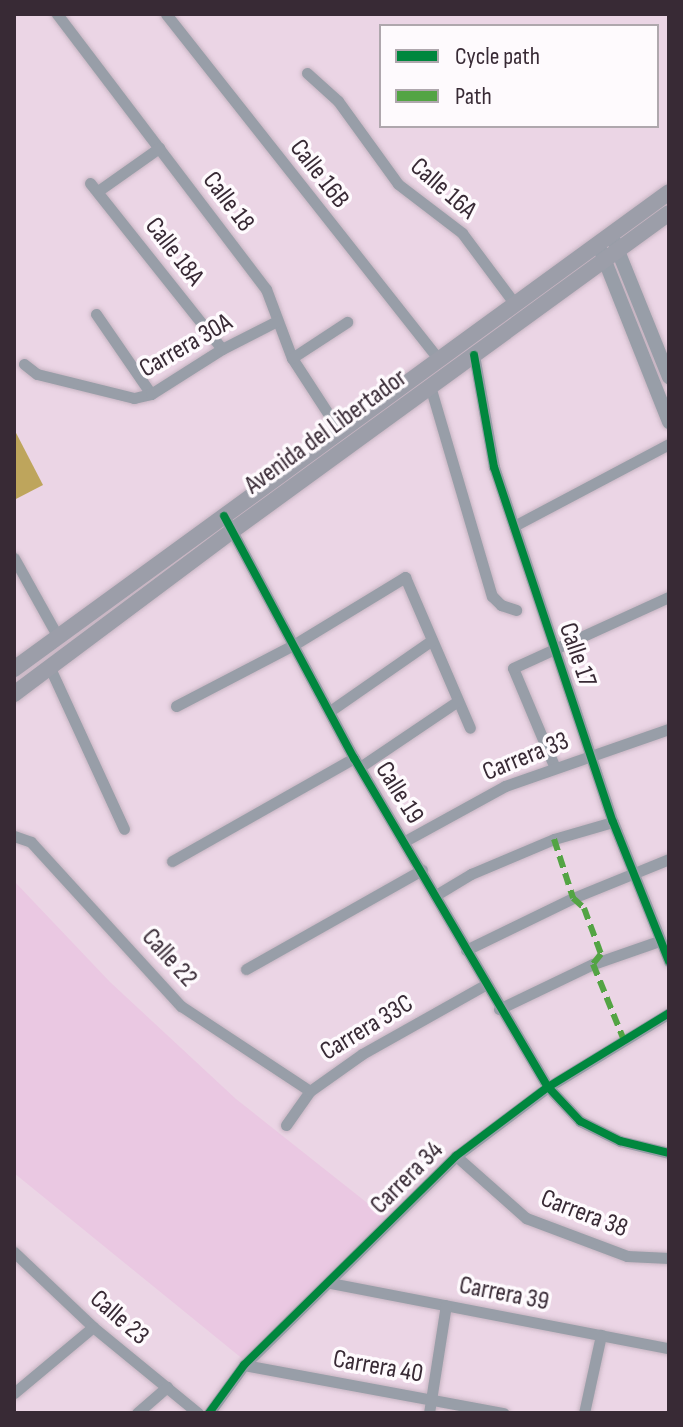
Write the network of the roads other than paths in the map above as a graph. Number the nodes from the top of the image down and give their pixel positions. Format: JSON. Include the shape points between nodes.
{"nodes":[{"id":1,"x":57,"y":14,"type":"edge"},
{"id":2,"x":166,"y":14,"type":"edge"},
{"id":3,"x":307,"y":73,"type":"dead end"},
{"id":4,"x":159,"y":148,"type":"junction"},
{"id":5,"x":669,"y":192,"type":"edge"},
{"id":6,"x":669,"y":213,"type":"edge"},
{"id":7,"x":609,"y":243,"type":"junction"},
{"id":8,"x":604,"y":260,"type":"junction"},
{"id":9,"x":515,"y":304,"type":"junction"},
{"id":10,"x":96,"y":314,"type":"dead end"},
{"id":11,"x":277,"y":321,"type":"junction"},
{"id":12,"x":347,"y":322,"type":"dead end"},
{"id":13,"x":222,"y":349,"type":"junction"},
{"id":14,"x":474,"y":355,"type":"junction"},
{"id":15,"x":292,"y":358,"type":"junction"},
{"id":16,"x":439,"y":360,"type":"junction"},
{"id":17,"x":24,"y":364,"type":"dead end"},
{"id":18,"x":669,"y":377,"type":"edge"},
{"id":19,"x":430,"y":386,"type":"junction"},
{"id":20,"x":151,"y":394,"type":"junction"},
{"id":21,"x":669,"y":422,"type":"edge"},
{"id":22,"x":340,"y":432,"type":"junction"},
{"id":23,"x":669,"y":444,"type":"edge"},
{"id":24,"x":228,"y":524,"type":"junction"},
{"id":25,"x":514,"y":526,"type":"junction"},
{"id":26,"x":14,"y":558,"type":"edge"},
{"id":27,"x":669,"y":597,"type":"edge"},
{"id":28,"x":516,"y":610,"type":"dead end"},
{"id":29,"x":58,"y":637,"type":"junction"},
{"id":30,"x":432,"y":640,"type":"junction"},
{"id":31,"x":295,"y":644,"type":"junction"},
{"id":32,"x":553,"y":647,"type":"junction"},
{"id":33,"x":50,"y":668,"type":"junction"},
{"id":34,"x":14,"y":669,"type":"edge"},
{"id":35,"x":14,"y":694,"type":"edge"},
{"id":36,"x":458,"y":701,"type":"junction"},
{"id":37,"x":176,"y":706,"type":"dead end"},
{"id":38,"x":330,"y":711,"type":"junction"},
{"id":39,"x":470,"y":728,"type":"dead end"},
{"id":40,"x":669,"y":729,"type":"edge"},
{"id":41,"x":590,"y":755,"type":"junction"},
{"id":42,"x":357,"y":762,"type":"junction"},
{"id":43,"x":555,"y":768,"type":"junction"},
{"id":44,"x":613,"y":822,"type":"junction"},
{"id":45,"x":124,"y":829,"type":"dead end"},
{"id":46,"x":14,"y":836,"type":"edge"},
{"id":47,"x":405,"y":841,"type":"junction"},
{"id":48,"x":669,"y":859,"type":"edge"},
{"id":49,"x":172,"y":861,"type":"dead end"},
{"id":50,"x":422,"y":870,"type":"junction"},
{"id":51,"x":632,"y":873,"type":"junction"},
{"id":52,"x":436,"y":895,"type":"junction"},
{"id":53,"x":659,"y":941,"type":"junction"},
{"id":54,"x":466,"y":950,"type":"junction"},
{"id":55,"x":669,"y":961,"type":"edge"},
{"id":56,"x":246,"y":969,"type":"dead end"},
{"id":57,"x":485,"y":985,"type":"junction"},
{"id":58,"x":499,"y":1009,"type":"junction"},
{"id":59,"x":669,"y":1013,"type":"edge"},
{"id":60,"x":654,"y":1024,"type":"junction"},
{"id":61,"x":669,"y":1030,"type":"edge"},
{"id":62,"x":548,"y":1087,"type":"junction"},
{"id":63,"x":310,"y":1091,"type":"junction"},
{"id":64,"x":286,"y":1125,"type":"dead end"},
{"id":65,"x":669,"y":1153,"type":"edge"},
{"id":66,"x":456,"y":1156,"type":"junction"},
{"id":67,"x":14,"y":1252,"type":"edge"},
{"id":68,"x":669,"y":1258,"type":"edge"},
{"id":69,"x":330,"y":1283,"type":"junction"},
{"id":70,"x":446,"y":1305,"type":"junction"},
{"id":71,"x":93,"y":1327,"type":"junction"},
{"id":72,"x":601,"y":1335,"type":"junction"},
{"id":73,"x":669,"y":1348,"type":"edge"},
{"id":74,"x":244,"y":1365,"type":"junction"},
{"id":75,"x":167,"y":1387,"type":"junction"},
{"id":76,"x":14,"y":1393,"type":"edge"},
{"id":77,"x":431,"y":1400,"type":"junction"},
{"id":78,"x":137,"y":1413,"type":"edge"},
{"id":79,"x":198,"y":1413,"type":"edge"},
{"id":80,"x":209,"y":1413,"type":"edge"},
{"id":81,"x":429,"y":1413,"type":"edge"},
{"id":82,"x":504,"y":1413,"type":"edge"},
{"id":83,"x":584,"y":1413,"type":"edge"}],
"edges":[{"from":1,"to":4,"type":"street","name":"Calle 18"},
{"from":2,"to":16,"type":"street","name":"Calle 16B"},
{"from":3,"to":9,"type":"street","name":"Calle 16A","via":[[338,101],[398,184],[462,233]]},
{"from":4,"to":11,"type":"street","name":"Calle 18","via":[[266,289]]},
{"from":4,"to":13,"type":"street","name":"Calle 18A","via":[[94,187]]},
{"from":5,"to":7,"type":"main road"},
{"from":6,"to":7,"type":"main road","name":"Avenida del Libertador"},
{"from":7,"to":8,"type":"main road","name":"Avenida del Libertador"},
{"from":7,"to":9,"type":"main road","name":"Avenida del Libertador"},
{"from":7,"to":18,"type":"street"},
{"from":8,"to":14,"type":"main road","name":"Avenida del Libertador"},
{"from":8,"to":21,"type":"street"},
{"from":9,"to":16,"type":"main road","name":"Avenida del Libertador"},
{"from":10,"to":20,"type":"street"},
{"from":11,"to":13,"type":"street","name":"Carrera 30A"},
{"from":11,"to":15,"type":"street","name":"Calle 18"},
{"from":12,"to":15,"type":"street"},
{"from":13,"to":20,"type":"street","name":"Carrera 30A"},
{"from":14,"to":19,"type":"main road","name":"Avenida del Libertador"},
{"from":14,"to":25,"type":"street","name":"Calle 17","via":[[494,467]]},
{"from":15,"to":22,"type":"street","name":"Calle 18"},
{"from":16,"to":22,"type":"main road","name":"Avenida del Libertador"},
{"from":17,"to":20,"type":"street","name":"Carrera 30A","via":[[37,374],[134,398]]},
{"from":19,"to":24,"type":"main road","name":"Avenida del Libertador"},
{"from":19,"to":28,"type":"street","via":[[492,596]]},
{"from":22,"to":24,"type":"main road","name":"Avenida del Libertador"},
{"from":23,"to":25,"type":"street"},
{"from":24,"to":29,"type":"main road","name":"Avenida del Libertador"},
{"from":24,"to":31,"type":"street","name":"Calle 19"},
{"from":24,"to":33,"type":"main road","name":"Avenida del Libertador"},
{"from":25,"to":32,"type":"street","name":"Calle 17"},
{"from":26,"to":29,"type":"street"},
{"from":27,"to":32,"type":"street"},
{"from":29,"to":34,"type":"main road","name":"Avenida del Libertador"},
{"from":30,"to":31,"type":"street","via":[[405,577]]},
{"from":30,"to":36,"type":"street"},
{"from":30,"to":38,"type":"street"},
{"from":31,"to":37,"type":"street"},
{"from":31,"to":38,"type":"street","name":"Calle 19"},
{"from":32,"to":41,"type":"street","name":"Calle 17"},
{"from":32,"to":43,"type":"street","via":[[513,668]]},
{"from":33,"to":35,"type":"main road","name":"Avenida del Libertador"},
{"from":33,"to":45,"type":"street"},
{"from":36,"to":39,"type":"street"},
{"from":36,"to":42,"type":"street"},
{"from":38,"to":42,"type":"street","name":"Calle 19"},
{"from":40,"to":41,"type":"street","name":"Carrera 33"},
{"from":41,"to":43,"type":"street","name":"Carrera 33"},
{"from":41,"to":44,"type":"street","name":"Calle 17"},
{"from":42,"to":47,"type":"street","name":"Calle 19"},
{"from":42,"to":49,"type":"street"},
{"from":43,"to":47,"type":"street","name":"Carrera 33","via":[[505,786]]},
{"from":44,"to":51,"type":"street","name":"Calle 17"},
{"from":44,"to":52,"type":"street","via":[[540,845]]},
{"from":46,"to":63,"type":"street","name":"Calle 22","via":[[31,842],[181,1006]]},
{"from":47,"to":50,"type":"street","name":"Calle 19"},
{"from":48,"to":51,"type":"street"},
{"from":50,"to":52,"type":"street","name":"Calle 19"},
{"from":50,"to":56,"type":"street"},
{"from":51,"to":53,"type":"street","name":"Calle 17"},
{"from":51,"to":54,"type":"street"},
{"from":52,"to":54,"type":"street","name":"Calle 19"},
{"from":53,"to":55,"type":"street","name":"Calle 17"},
{"from":53,"to":58,"type":"street","via":[[593,964]]},
{"from":54,"to":57,"type":"street","name":"Calle 19"},
{"from":57,"to":58,"type":"street","name":"Calle 19"},
{"from":57,"to":63,"type":"street","name":"Carrera 33C","via":[[362,1054]]},
{"from":58,"to":62,"type":"street","name":"Calle 19"},
{"from":59,"to":60,"type":"street","name":"Carrera 34"},
{"from":60,"to":61,"type":"street"},
{"from":60,"to":62,"type":"street","name":"Carrera 34"},
{"from":62,"to":65,"type":"street","name":"Calle 19","via":[[580,1121],[620,1141]]},
{"from":62,"to":66,"type":"street","name":"Carrera 34"},
{"from":63,"to":64,"type":"street","name":"Carrera 33C"},
{"from":66,"to":68,"type":"street","name":"Carrera 38","via":[[526,1218],[627,1256]]},
{"from":66,"to":69,"type":"street","name":"Carrera 34"},
{"from":67,"to":71,"type":"street","name":"Calle 23"},
{"from":69,"to":70,"type":"street","name":"Carrera 39"},
{"from":69,"to":74,"type":"street","name":"Carrera 34"},
{"from":70,"to":72,"type":"street","name":"Carrera 39"},
{"from":70,"to":77,"type":"street"},
{"from":71,"to":75,"type":"street","name":"Calle 23"},
{"from":71,"to":76,"type":"street"},
{"from":72,"to":73,"type":"street","name":"Carrera 39"},
{"from":72,"to":83,"type":"street"},
{"from":74,"to":77,"type":"street","name":"Carrera 40"},
{"from":74,"to":80,"type":"street","name":"Carrera 34"},
{"from":75,"to":78,"type":"street"},
{"from":75,"to":79,"type":"street","name":"Calle 23"},
{"from":77,"to":81,"type":"street"},
{"from":77,"to":82,"type":"street","name":"Carrera 40"}]}
